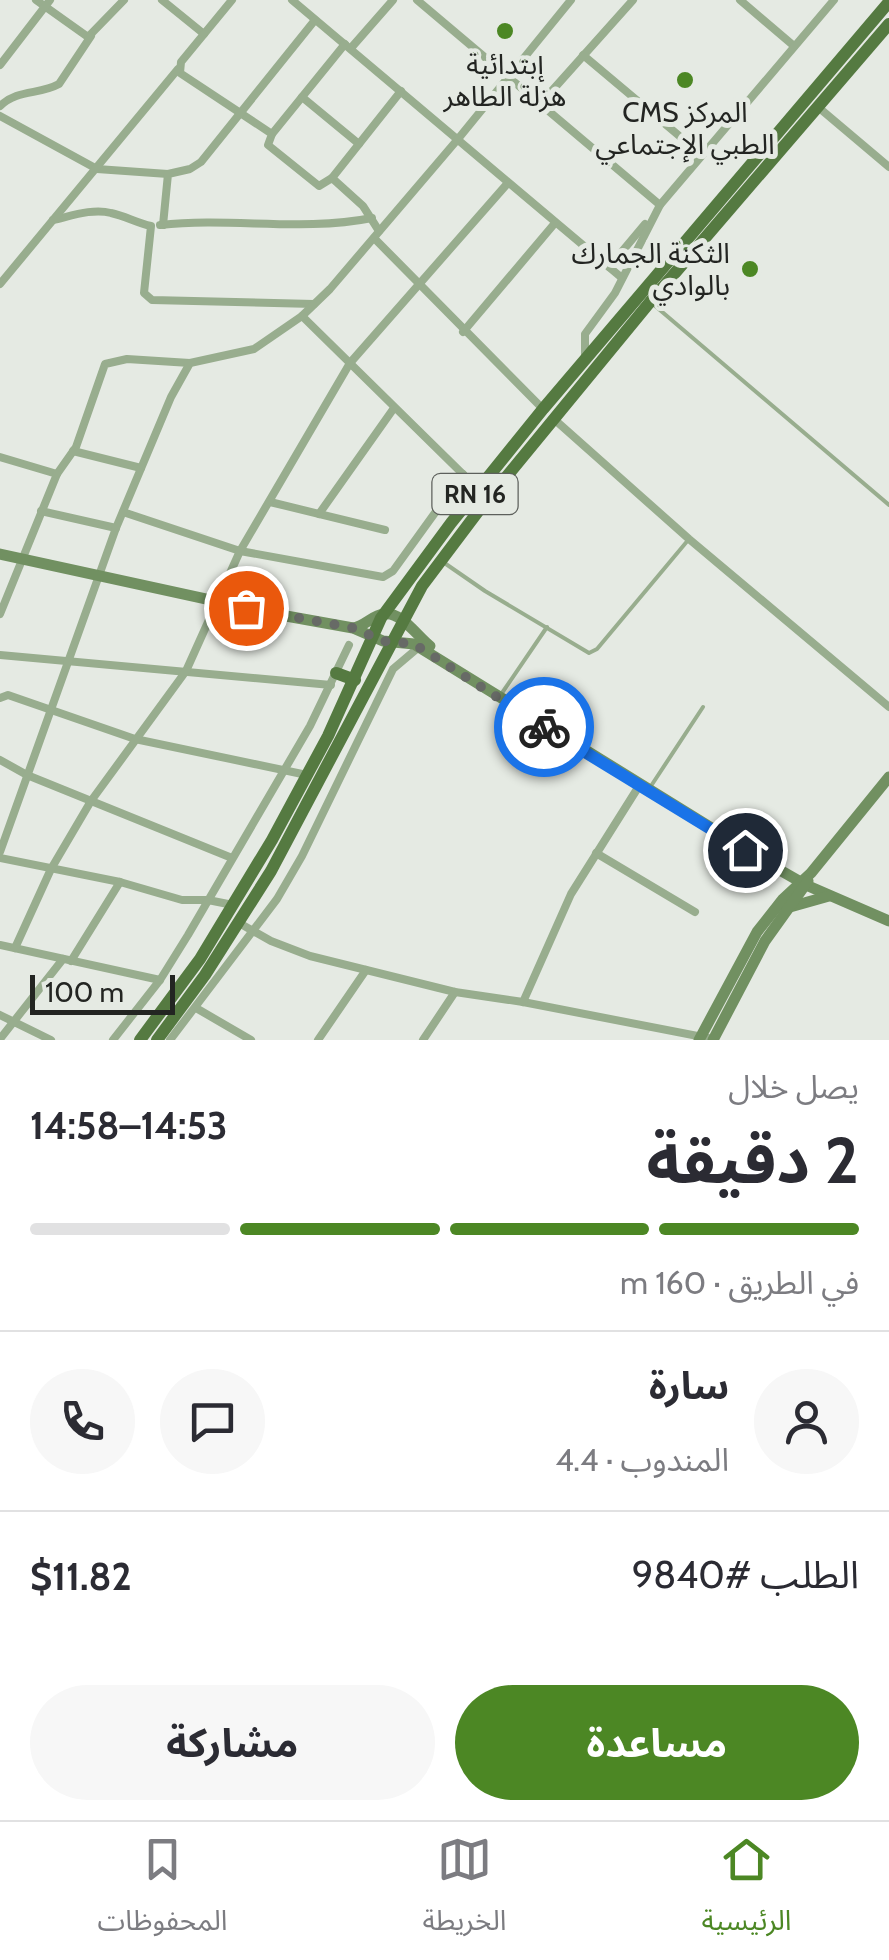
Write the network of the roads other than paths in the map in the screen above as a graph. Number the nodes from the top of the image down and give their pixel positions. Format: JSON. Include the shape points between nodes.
{"nodes":[{"id":1,"x":36,"y":0,"type":"edge"},
{"id":2,"x":124,"y":0,"type":"edge"},
{"id":3,"x":162,"y":0,"type":"edge"},
{"id":4,"x":232,"y":0,"type":"edge"},
{"id":5,"x":292,"y":0,"type":"edge"},
{"id":6,"x":313,"y":0,"type":"edge"},
{"id":7,"x":393,"y":0,"type":"edge"},
{"id":8,"x":418,"y":0,"type":"edge"},
{"id":9,"x":570,"y":0,"type":"edge"},
{"id":10,"x":633,"y":0,"type":"edge"},
{"id":11,"x":740,"y":0,"type":"edge"},
{"id":12,"x":834,"y":0,"type":"edge"},
{"id":13,"x":889,"y":2,"type":"edge"},
{"id":14,"x":47,"y":3,"type":"edge"},
{"id":15,"x":304,"y":10,"type":"junction"},
{"id":16,"x":315,"y":20,"type":"junction"},
{"id":17,"x":889,"y":24,"type":"edge"},
{"id":18,"x":204,"y":34,"type":"junction"},
{"id":19,"x":91,"y":36,"type":"junction"},
{"id":20,"x":348,"y":46,"type":"junction"},
{"id":21,"x":794,"y":46,"type":"junction"},
{"id":22,"x":584,"y":56,"type":"junction"},
{"id":23,"x":1,"y":62,"type":"edge"},
{"id":24,"x":178,"y":68,"type":"junction"},
{"id":25,"x":510,"y":76,"type":"junction"},
{"id":26,"x":401,"y":90,"type":"junction"},
{"id":27,"x":302,"y":98,"type":"junction"},
{"id":28,"x":541,"y":103,"type":"junction"},
{"id":29,"x":0,"y":106,"type":"edge"},
{"id":30,"x":818,"y":107,"type":"junction"},
{"id":31,"x":241,"y":111,"type":"junction"},
{"id":32,"x":0,"y":116,"type":"edge"},
{"id":33,"x":272,"y":134,"type":"junction"},
{"id":34,"x":458,"y":139,"type":"junction"},
{"id":35,"x":359,"y":144,"type":"junction"},
{"id":36,"x":702,"y":155,"type":"junction"},
{"id":37,"x":889,"y":167,"type":"edge"},
{"id":38,"x":97,"y":169,"type":"junction"},
{"id":39,"x":168,"y":174,"type":"junction"},
{"id":40,"x":332,"y":178,"type":"junction"},
{"id":41,"x":507,"y":184,"type":"junction"},
{"id":42,"x":658,"y":209,"type":"junction"},
{"id":43,"x":372,"y":218,"type":"junction"},
{"id":44,"x":53,"y":220,"type":"junction"},
{"id":45,"x":555,"y":222,"type":"junction"},
{"id":46,"x":163,"y":225,"type":"junction"},
{"id":47,"x":151,"y":226,"type":"junction"},
{"id":48,"x":376,"y":234,"type":"junction"},
{"id":49,"x":608,"y":267,"type":"junction"},
{"id":50,"x":622,"y":278,"type":"junction"},
{"id":51,"x":0,"y":284,"type":"edge"},
{"id":52,"x":421,"y":284,"type":"junction"},
{"id":53,"x":650,"y":302,"type":"junction"},
{"id":54,"x":314,"y":304,"type":"junction"},
{"id":55,"x":302,"y":316,"type":"junction"},
{"id":56,"x":464,"y":332,"type":"junction"},
{"id":57,"x":584,"y":361,"type":"junction"},
{"id":58,"x":350,"y":362,"type":"junction"},
{"id":59,"x":190,"y":363,"type":"junction"},
{"id":60,"x":394,"y":408,"type":"junction"},
{"id":61,"x":543,"y":410,"type":"junction"},
{"id":62,"x":555,"y":420,"type":"junction"},
{"id":63,"x":73,"y":451,"type":"junction"},
{"id":64,"x":0,"y":457,"type":"edge"},
{"id":65,"x":141,"y":468,"type":"junction"},
{"id":66,"x":58,"y":474,"type":"junction"},
{"id":67,"x":463,"y":474,"type":"junction"},
{"id":68,"x":478,"y":489,"type":"junction"},
{"id":69,"x":270,"y":502,"type":"junction"},
{"id":70,"x":889,"y":505,"type":"edge"},
{"id":71,"x":41,"y":511,"type":"junction"},
{"id":72,"x":123,"y":512,"type":"junction"},
{"id":73,"x":319,"y":514,"type":"junction"},
{"id":74,"x":116,"y":528,"type":"junction"},
{"id":75,"x":384,"y":530,"type":"dead end"},
{"id":76,"x":690,"y":539,"type":"junction"},
{"id":77,"x":240,"y":551,"type":"junction"},
{"id":78,"x":0,"y":554,"type":"edge"},
{"id":79,"x":22,"y":558,"type":"junction"},
{"id":80,"x":440,"y":560,"type":"junction"},
{"id":81,"x":98,"y":576,"type":"junction"},
{"id":82,"x":217,"y":601,"type":"junction"},
{"id":83,"x":384,"y":613,"type":"junction"},
{"id":84,"x":0,"y":614,"type":"edge"},
{"id":85,"x":404,"y":623,"type":"junction"},
{"id":86,"x":547,"y":627,"type":"junction"},
{"id":87,"x":353,"y":628,"type":"junction"},
{"id":88,"x":372,"y":637,"type":"junction"},
{"id":89,"x":395,"y":642,"type":"junction"},
{"id":90,"x":349,"y":645,"type":"dead end"},
{"id":91,"x":418,"y":647,"type":"junction"},
{"id":92,"x":0,"y":655,"type":"edge"},
{"id":93,"x":68,"y":660,"type":"junction"},
{"id":94,"x":186,"y":671,"type":"junction"},
{"id":95,"x":463,"y":672,"type":"junction"},
{"id":96,"x":334,"y":679,"type":"junction"},
{"id":97,"x":355,"y":680,"type":"junction"},
{"id":98,"x":502,"y":693,"type":"junction"},
{"id":99,"x":0,"y":698,"type":"edge"},
{"id":100,"x":703,"y":707,"type":"dead end"},
{"id":101,"x":889,"y":707,"type":"edge"},
{"id":102,"x":357,"y":709,"type":"junction"},
{"id":103,"x":52,"y":711,"type":"junction"},
{"id":104,"x":372,"y":715,"type":"junction"},
{"id":105,"x":135,"y":739,"type":"junction"},
{"id":106,"x":0,"y":760,"type":"edge"},
{"id":107,"x":284,"y":771,"type":"junction"},
{"id":108,"x":27,"y":776,"type":"junction"},
{"id":109,"x":315,"y":776,"type":"junction"},
{"id":110,"x":889,"y":776,"type":"edge"},
{"id":111,"x":339,"y":783,"type":"junction"},
{"id":112,"x":645,"y":786,"type":"junction"},
{"id":113,"x":91,"y":802,"type":"junction"},
{"id":114,"x":596,"y":853,"type":"junction"},
{"id":115,"x":0,"y":855,"type":"edge"},
{"id":116,"x":232,"y":858,"type":"junction"},
{"id":117,"x":51,"y":869,"type":"junction"},
{"id":118,"x":778,"y":869,"type":"junction"},
{"id":119,"x":807,"y":881,"type":"junction"},
{"id":120,"x":120,"y":882,"type":"junction"},
{"id":121,"x":831,"y":896,"type":"junction"},
{"id":122,"x":208,"y":900,"type":"junction"},
{"id":123,"x":786,"y":903,"type":"junction"},
{"id":124,"x":234,"y":905,"type":"junction"},
{"id":125,"x":695,"y":912,"type":"dead end"},
{"id":126,"x":889,"y":921,"type":"edge"},
{"id":127,"x":239,"y":923,"type":"junction"},
{"id":128,"x":254,"y":932,"type":"junction"},
{"id":129,"x":0,"y":945,"type":"edge"},
{"id":130,"x":15,"y":948,"type":"junction"},
{"id":131,"x":67,"y":960,"type":"junction"},
{"id":132,"x":366,"y":970,"type":"junction"},
{"id":133,"x":160,"y":980,"type":"junction"},
{"id":134,"x":455,"y":992,"type":"junction"},
{"id":135,"x":523,"y":1002,"type":"junction"},
{"id":136,"x":196,"y":1008,"type":"junction"},
{"id":137,"x":0,"y":1015,"type":"edge"},
{"id":138,"x":13,"y":1021,"type":"junction"},
{"id":139,"x":0,"y":1038,"type":"edge"},
{"id":140,"x":706,"y":1038,"type":"edge"},
{"id":141,"x":51,"y":1040,"type":"edge"},
{"id":142,"x":113,"y":1040,"type":"edge"},
{"id":143,"x":140,"y":1040,"type":"edge"},
{"id":144,"x":156,"y":1040,"type":"edge"},
{"id":145,"x":170,"y":1040,"type":"edge"},
{"id":146,"x":251,"y":1040,"type":"edge"},
{"id":147,"x":318,"y":1040,"type":"edge"},
{"id":148,"x":424,"y":1040,"type":"edge"}],
"edges":[{"from":1,"to":14,"type":"street"},
{"from":2,"to":19,"type":"street"},
{"from":3,"to":18,"type":"street"},
{"from":4,"to":18,"type":"street"},
{"from":5,"to":15,"type":"street"},
{"from":6,"to":15,"type":"street"},
{"from":7,"to":20,"type":"street"},
{"from":8,"to":25,"type":"street"},
{"from":9,"to":25,"type":"street"},
{"from":10,"to":22,"type":"street"},
{"from":11,"to":21,"type":"street"},
{"from":12,"to":21,"type":"street"},
{"from":13,"to":57,"type":"main road","number":"RN 16"},
{"from":14,"to":19,"type":"street"},
{"from":14,"to":23,"type":"street"},
{"from":15,"to":16,"type":"street"},
{"from":16,"to":20,"type":"street"},
{"from":16,"to":31,"type":"street"},
{"from":17,"to":30,"type":"main road","number":"RN 16"},
{"from":18,"to":24,"type":"street"},
{"from":19,"to":29,"type":"street","via":[[53,88],[12,96]]},
{"from":20,"to":26,"type":"street"},
{"from":20,"to":27,"type":"street"},
{"from":21,"to":36,"type":"street"},
{"from":22,"to":28,"type":"street"},
{"from":22,"to":36,"type":"street"},
{"from":24,"to":31,"type":"street"},
{"from":24,"to":38,"type":"street"},
{"from":25,"to":28,"type":"street"},
{"from":25,"to":34,"type":"street"},
{"from":26,"to":34,"type":"street"},
{"from":26,"to":35,"type":"street"},
{"from":27,"to":33,"type":"street"},
{"from":27,"to":35,"type":"street"},
{"from":28,"to":42,"type":"street"},
{"from":30,"to":37,"type":"street"},
{"from":30,"to":53,"type":"main road","number":"RN 16"},
{"from":31,"to":33,"type":"street"},
{"from":31,"to":39,"type":"street","via":[[201,162]]},
{"from":32,"to":38,"type":"street"},
{"from":33,"to":40,"type":"street","via":[[268,145],[306,178],[319,186]]},
{"from":34,"to":41,"type":"street"},
{"from":34,"to":48,"type":"street"},
{"from":35,"to":40,"type":"street"},
{"from":36,"to":42,"type":"street"},
{"from":38,"to":39,"type":"street"},
{"from":38,"to":44,"type":"street"},
{"from":39,"to":46,"type":"street"},
{"from":40,"to":43,"type":"street"},
{"from":41,"to":45,"type":"street"},
{"from":41,"to":52,"type":"street"},
{"from":42,"to":49,"type":"street"},
{"from":42,"to":50,"type":"street"},
{"from":43,"to":46,"type":"street","via":[[302,226],[204,220]]},
{"from":43,"to":48,"type":"street"},
{"from":44,"to":47,"type":"street","via":[[112,213]]},
{"from":44,"to":51,"type":"street"},
{"from":45,"to":49,"type":"street"},
{"from":45,"to":56,"type":"street"},
{"from":46,"to":47,"type":"street"},
{"from":47,"to":54,"type":"street","via":[[147,298]]},
{"from":48,"to":52,"type":"street"},
{"from":48,"to":54,"type":"street"},
{"from":49,"to":50,"type":"street"},
{"from":50,"to":57,"type":"street","via":[[584,337]]},
{"from":52,"to":56,"type":"street"},
{"from":52,"to":58,"type":"street"},
{"from":53,"to":62,"type":"main road","number":"RN 16"},
{"from":53,"to":70,"type":"lane"},
{"from":54,"to":55,"type":"street"},
{"from":55,"to":58,"type":"street"},
{"from":55,"to":59,"type":"street","via":[[254,350]]},
{"from":56,"to":61,"type":"street"},
{"from":57,"to":61,"type":"main road","number":"RN 16"},
{"from":58,"to":60,"type":"street"},
{"from":58,"to":69,"type":"street"},
{"from":59,"to":63,"type":"street","via":[[105,364]]},
{"from":59,"to":65,"type":"street"},
{"from":60,"to":67,"type":"street"},
{"from":60,"to":73,"type":"street"},
{"from":61,"to":68,"type":"main road","number":"RN 16"},
{"from":62,"to":76,"type":"street"},
{"from":62,"to":80,"type":"main road","number":"RN 16"},
{"from":63,"to":65,"type":"street"},
{"from":63,"to":66,"type":"street"},
{"from":64,"to":66,"type":"street"},
{"from":65,"to":72,"type":"street"},
{"from":66,"to":71,"type":"street"},
{"from":67,"to":68,"type":"street"},
{"from":67,"to":77,"type":"street","via":[[387,576]]},
{"from":68,"to":83,"type":"main road","number":"RN 16"},
{"from":69,"to":73,"type":"street"},
{"from":69,"to":77,"type":"street"},
{"from":71,"to":74,"type":"street"},
{"from":71,"to":79,"type":"street"},
{"from":72,"to":74,"type":"street"},
{"from":72,"to":77,"type":"street"},
{"from":73,"to":75,"type":"street"},
{"from":74,"to":81,"type":"street"},
{"from":76,"to":86,"type":"lane","via":[[593,652]]},
{"from":76,"to":101,"type":"street"},
{"from":77,"to":82,"type":"street"},
{"from":78,"to":79,"type":"street"},
{"from":79,"to":81,"type":"street"},
{"from":79,"to":84,"type":"street"},
{"from":80,"to":85,"type":"main road","number":"RN 16"},
{"from":80,"to":86,"type":"lane"},
{"from":81,"to":82,"type":"street"},
{"from":81,"to":93,"type":"street"},
{"from":82,"to":87,"type":"street"},
{"from":82,"to":94,"type":"street"},
{"from":83,"to":85,"type":"street"},
{"from":83,"to":87,"type":"street"},
{"from":83,"to":88,"type":"main road","number":"RN 16"},
{"from":85,"to":89,"type":"main road","number":"RN 16"},
{"from":85,"to":95,"type":"street"},
{"from":86,"to":98,"type":"lane"},
{"from":87,"to":88,"type":"street"},
{"from":88,"to":89,"type":"street"},
{"from":88,"to":97,"type":"main road","number":"RN 16"},
{"from":89,"to":91,"type":"street"},
{"from":89,"to":102,"type":"main road","number":"RN 16"},
{"from":90,"to":96,"type":"street"},
{"from":91,"to":95,"type":"street"},
{"from":91,"to":104,"type":"street","via":[[398,662]]},
{"from":92,"to":93,"type":"street"},
{"from":93,"to":94,"type":"street"},
{"from":93,"to":103,"type":"street"},
{"from":94,"to":96,"type":"street"},
{"from":94,"to":105,"type":"street"},
{"from":95,"to":98,"type":"street"},
{"from":95,"to":112,"type":"street"},
{"from":96,"to":97,"type":"main road"},
{"from":96,"to":107,"type":"street"},
{"from":97,"to":109,"type":"main road","number":"RN 16"},
{"from":98,"to":112,"type":"street"},
{"from":99,"to":103,"type":"street"},
{"from":100,"to":112,"type":"lane"},
{"from":102,"to":104,"type":"main road"},
{"from":102,"to":109,"type":"main road","number":"RN 16"},
{"from":103,"to":105,"type":"street"},
{"from":103,"to":108,"type":"street"},
{"from":104,"to":111,"type":"street"},
{"from":105,"to":107,"type":"street"},
{"from":105,"to":113,"type":"street"},
{"from":106,"to":108,"type":"street"},
{"from":107,"to":109,"type":"street"},
{"from":107,"to":116,"type":"street"},
{"from":108,"to":113,"type":"street"},
{"from":108,"to":115,"type":"street"},
{"from":109,"to":111,"type":"main road"},
{"from":109,"to":124,"type":"main road","number":"RN 16"},
{"from":109,"to":127,"type":"main road","number":"RN 16"},
{"from":110,"to":119,"type":"street"},
{"from":111,"to":128,"type":"street"},
{"from":112,"to":114,"type":"street"},
{"from":112,"to":118,"type":"street"},
{"from":112,"to":119,"type":"street"},
{"from":113,"to":116,"type":"street"},
{"from":113,"to":117,"type":"street"},
{"from":114,"to":125,"type":"street"},
{"from":114,"to":135,"type":"street"},
{"from":115,"to":117,"type":"street"},
{"from":116,"to":122,"type":"street"},
{"from":117,"to":120,"type":"street"},
{"from":117,"to":130,"type":"street"},
{"from":118,"to":119,"type":"street"},
{"from":118,"to":123,"type":"street"},
{"from":119,"to":121,"type":"street"},
{"from":119,"to":123,"type":"street"},
{"from":120,"to":122,"type":"street","via":[[182,900]]},
{"from":120,"to":131,"type":"street"},
{"from":121,"to":123,"type":"street"},
{"from":121,"to":126,"type":"street"},
{"from":122,"to":124,"type":"street"},
{"from":122,"to":133,"type":"street"},
{"from":123,"to":140,"type":"street"},
{"from":124,"to":143,"type":"main road","number":"RN 16"},
{"from":127,"to":128,"type":"street"},
{"from":127,"to":144,"type":"main road","number":"RN 16"},
{"from":128,"to":132,"type":"street","via":[[288,949]]},
{"from":128,"to":136,"type":"street"},
{"from":129,"to":130,"type":"street"},
{"from":130,"to":131,"type":"street"},
{"from":131,"to":133,"type":"street"},
{"from":131,"to":138,"type":"street"},
{"from":132,"to":134,"type":"street"},
{"from":132,"to":147,"type":"street"},
{"from":133,"to":142,"type":"street"},
{"from":134,"to":135,"type":"street"},
{"from":134,"to":148,"type":"street"},
{"from":135,"to":140,"type":"street"},
{"from":136,"to":145,"type":"street"},
{"from":136,"to":146,"type":"street"},
{"from":137,"to":138,"type":"street"},
{"from":138,"to":139,"type":"street"},
{"from":138,"to":141,"type":"street"}]}
